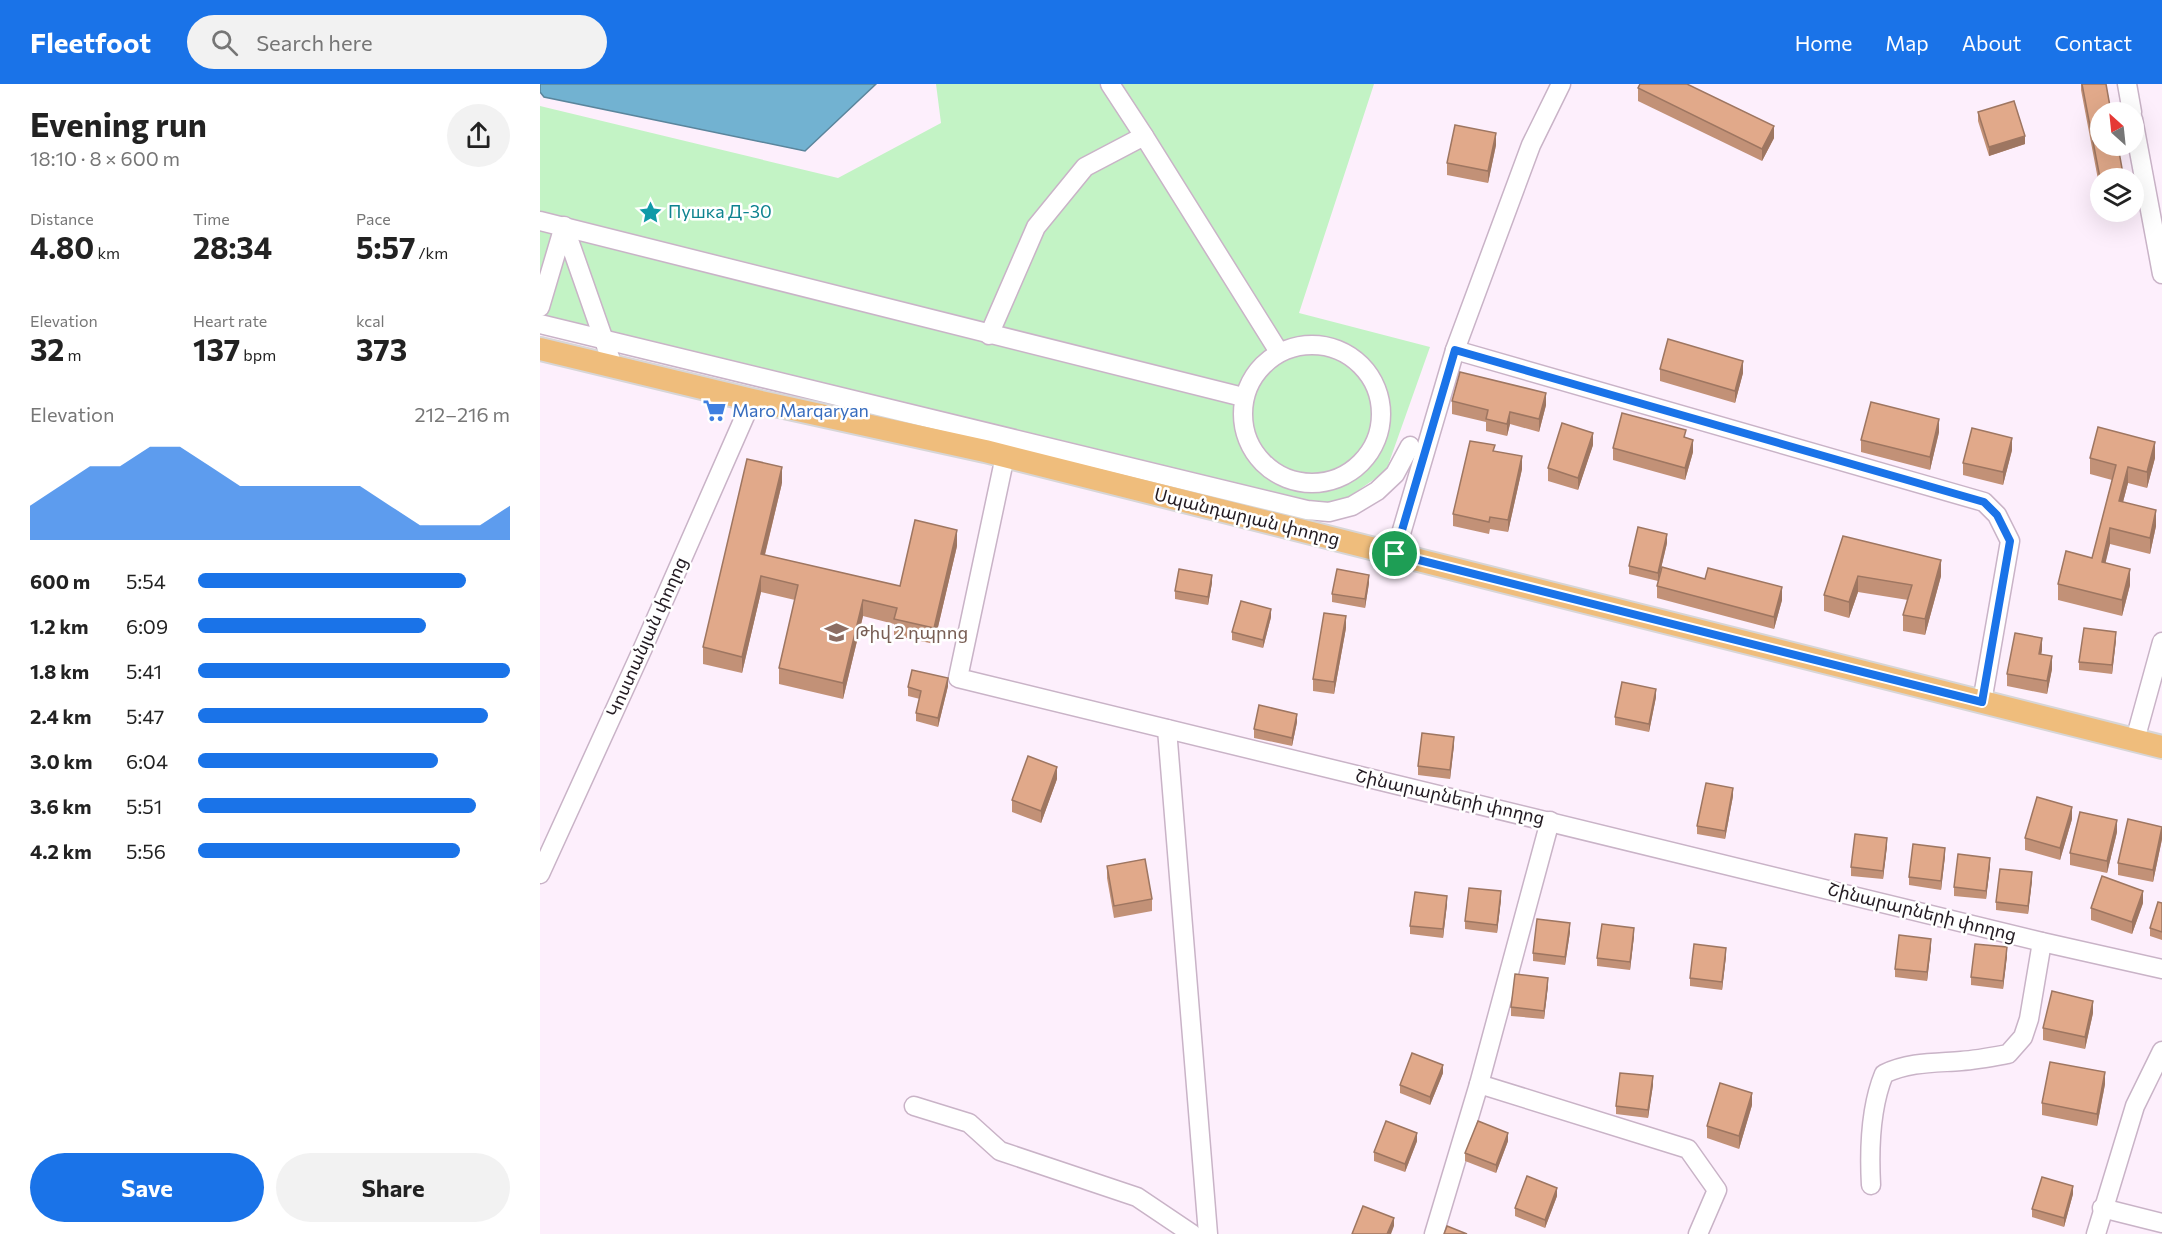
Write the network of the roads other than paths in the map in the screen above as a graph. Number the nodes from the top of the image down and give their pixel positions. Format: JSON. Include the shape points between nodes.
{"nodes":[{"id":1,"x":1110,"y":84,"type":"edge"},
{"id":2,"x":1561,"y":84,"type":"edge"},
{"id":3,"x":2127,"y":84,"type":"edge"},
{"id":4,"x":2130,"y":102,"type":"edge"},
{"id":5,"x":1144,"y":136,"type":"junction"},
{"id":6,"x":2140,"y":156,"type":"edge"},
{"id":7,"x":540,"y":221,"type":"edge"},
{"id":8,"x":564,"y":226,"type":"junction"},
{"id":9,"x":2162,"y":274,"type":"edge"},
{"id":10,"x":540,"y":307,"type":"edge"},
{"id":11,"x":540,"y":324,"type":"edge"},
{"id":12,"x":989,"y":334,"type":"junction"},
{"id":13,"x":603,"y":338,"type":"junction"},
{"id":14,"x":540,"y":349,"type":"edge"},
{"id":15,"x":1455,"y":350,"type":"junction"},
{"id":16,"x":1279,"y":352,"type":"junction"},
{"id":17,"x":613,"y":366,"type":"junction"},
{"id":18,"x":1243,"y":397,"type":"junction"},
{"id":19,"x":752,"y":400,"type":"junction"},
{"id":20,"x":1410,"y":446,"type":"dead end"},
{"id":21,"x":1005,"y":456,"type":"junction"},
{"id":22,"x":1281,"y":475,"type":"junction"},
{"id":23,"x":1271,"y":501,"type":"junction"},
{"id":24,"x":1395,"y":554,"type":"junction"},
{"id":25,"x":2162,"y":642,"type":"edge"},
{"id":26,"x":1982,"y":702,"type":"junction"},
{"id":27,"x":1167,"y":729,"type":"junction"},
{"id":28,"x":2135,"y":740,"type":"junction"},
{"id":29,"x":2162,"y":747,"type":"edge"},
{"id":30,"x":1551,"y":821,"type":"junction"},
{"id":31,"x":540,"y":874,"type":"edge"},
{"id":32,"x":2042,"y":942,"type":"junction"},
{"id":33,"x":2162,"y":969,"type":"edge"},
{"id":34,"x":2162,"y":1051,"type":"edge"},
{"id":35,"x":1479,"y":1084,"type":"junction"},
{"id":36,"x":914,"y":1106,"type":"dead end"},
{"id":37,"x":1871,"y":1185,"type":"dead end"},
{"id":38,"x":2102,"y":1208,"type":"junction"},
{"id":39,"x":2162,"y":1223,"type":"edge"},
{"id":40,"x":1192,"y":1234,"type":"edge"},
{"id":41,"x":1208,"y":1234,"type":"edge"},
{"id":42,"x":1434,"y":1234,"type":"edge"},
{"id":43,"x":1698,"y":1234,"type":"edge"},
{"id":44,"x":2096,"y":1234,"type":"edge"}],
"edges":[{"from":1,"to":5,"type":"street"},
{"from":2,"to":15,"type":"street","via":[[1531,145]]},
{"from":3,"to":4,"type":"street"},
{"from":5,"to":12,"type":"street","via":[[1085,167],[1036,227]]},
{"from":5,"to":16,"type":"street"},
{"from":6,"to":9,"type":"street"},
{"from":7,"to":8,"type":"street"},
{"from":8,"to":10,"type":"street"},
{"from":8,"to":12,"type":"street"},
{"from":8,"to":13,"type":"street"},
{"from":11,"to":13,"type":"street"},
{"from":12,"to":18,"type":"street"},
{"from":13,"to":17,"type":"street"},
{"from":13,"to":23,"type":"street"},
{"from":14,"to":17,"type":"main road","name":"Սպանդարյան փողոց"},
{"from":15,"to":24,"type":"street"},
{"from":15,"to":26,"type":"street","via":[[1984,502],[1997,515],[2010,541]]},
{"from":16,"to":18,"type":"street","via":[[1256,371]]},
{"from":16,"to":22,"type":"street","via":[[1320,344],[1330,348],[1359,361],[1381,397],[1378,439],[1352,472],[1312,485]]},
{"from":17,"to":19,"type":"main road","name":"Սպանդարյան փողոց"},
{"from":18,"to":22,"type":"street","via":[[1246,439],[1272,472]]},
{"from":19,"to":21,"type":"main road","name":"Սպանդարյան փողոց"},
{"from":19,"to":31,"type":"street","name":"Կոստանյան փողոց"},
{"from":20,"to":23,"type":"street","via":[[1395,474],[1352,506],[1329,512]]},
{"from":21,"to":24,"type":"main road","name":"Սպանդարյան փողոց"},
{"from":21,"to":27,"type":"street","name":"Շինարարների փողոց","via":[[958,678]]},
{"from":22,"to":23,"type":"street"},
{"from":24,"to":26,"type":"main road","name":"Սպանդարյան փողոց"},
{"from":25,"to":28,"type":"street"},
{"from":26,"to":28,"type":"main road","name":"Սպանդարյան փողոց"},
{"from":27,"to":30,"type":"street","name":"Շինարարների փողոց"},
{"from":27,"to":41,"type":"street"},
{"from":28,"to":29,"type":"main road","name":"Սպանդարյան փողոց"},
{"from":30,"to":32,"type":"street","name":"Շինարարների փողոց"},
{"from":30,"to":35,"type":"street"},
{"from":32,"to":33,"type":"street","name":"Շինարարների փողոց"},
{"from":32,"to":37,"type":"street","via":[[2029,1019],[2023,1037],[2008,1054],[1919,1063],[1884,1074],[1876,1095]]},
{"from":34,"to":38,"type":"street","via":[[2135,1106]]},
{"from":35,"to":42,"type":"street"},
{"from":35,"to":43,"type":"street","via":[[1688,1149],[1717,1190]]},
{"from":36,"to":40,"type":"street","via":[[969,1124],[1000,1151],[1137,1197]]},
{"from":38,"to":39,"type":"street"},
{"from":38,"to":44,"type":"street"}]}
